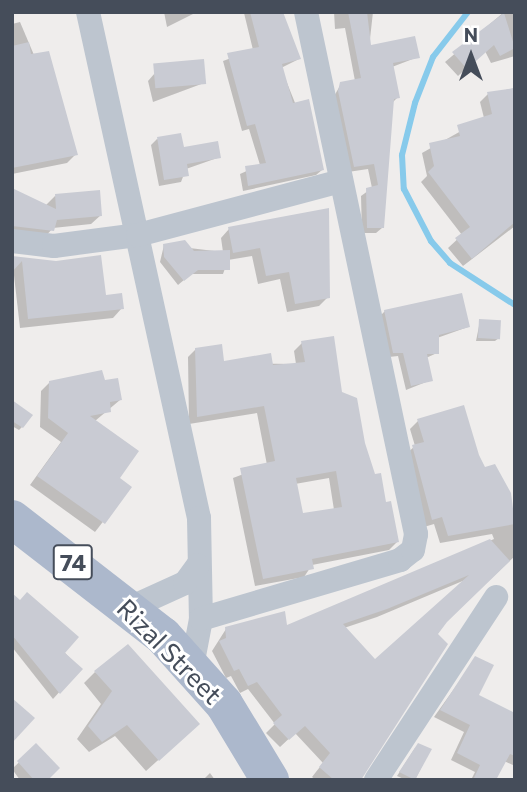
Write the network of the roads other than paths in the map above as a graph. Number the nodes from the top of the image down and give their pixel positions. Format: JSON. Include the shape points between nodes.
{"nodes":[{"id":1,"x":88,"y":12,"type":"edge"},
{"id":2,"x":306,"y":12,"type":"edge"},
{"id":3,"x":341,"y":181,"type":"junction"},
{"id":4,"x":138,"y":235,"type":"junction"},
{"id":5,"x":12,"y":241,"type":"edge"},
{"id":6,"x":12,"y":519,"type":"edge"},
{"id":7,"x":198,"y":565,"type":"junction"},
{"id":8,"x":496,"y":597,"type":"dead end"},
{"id":9,"x":132,"y":607,"type":"junction"},
{"id":10,"x":201,"y":620,"type":"junction"},
{"id":11,"x":192,"y":666,"type":"junction"},
{"id":12,"x":270,"y":780,"type":"edge"},
{"id":13,"x":376,"y":780,"type":"edge"}],
"edges":[{"from":1,"to":4,"type":"street"},
{"from":2,"to":3,"type":"street"},
{"from":3,"to":4,"type":"street"},
{"from":3,"to":10,"type":"street","via":[[406,467],[413,550],[346,580]]},
{"from":4,"to":5,"type":"street","via":[[54,246]]},
{"from":4,"to":7,"type":"street","via":[[199,518]]},
{"from":6,"to":9,"type":"main road","name":"Rizal Street","number":"74"},
{"from":7,"to":9,"type":"street","via":[[185,583]]},
{"from":7,"to":10,"type":"street"},
{"from":8,"to":13,"type":"street"},
{"from":9,"to":11,"type":"main road","name":"Rizal Street","number":"74"},
{"from":10,"to":11,"type":"street"},
{"from":11,"to":12,"type":"main road","name":"Rizal Street","number":"74","via":[[244,732]]}]}
